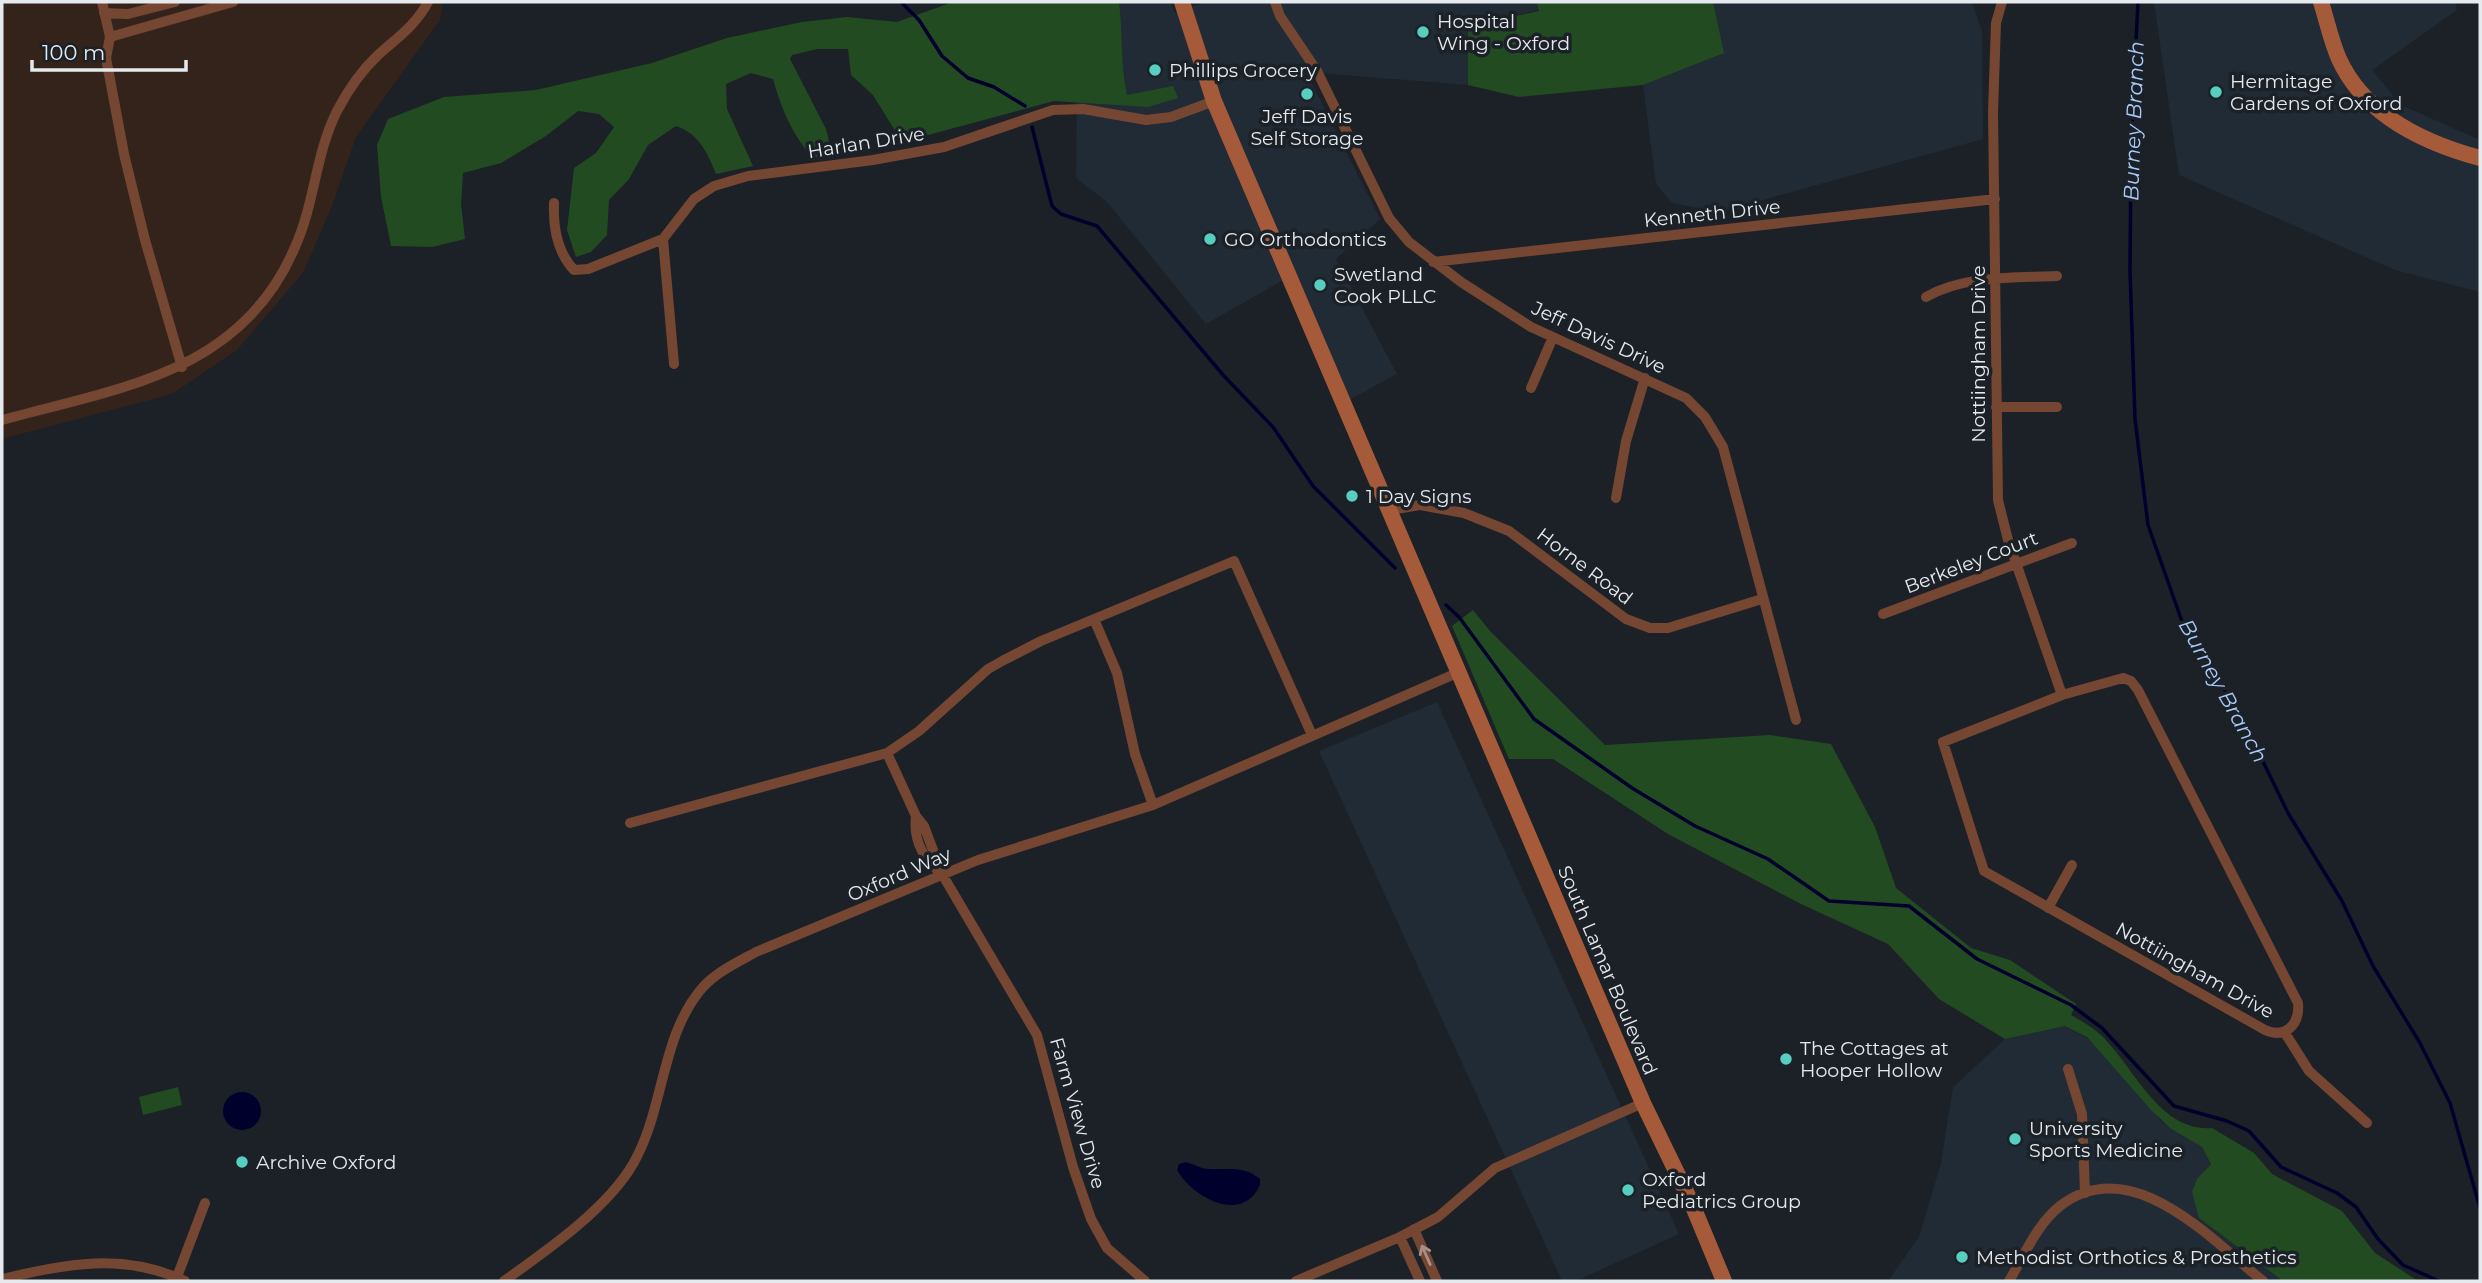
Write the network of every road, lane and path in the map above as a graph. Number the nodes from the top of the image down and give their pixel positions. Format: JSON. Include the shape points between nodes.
{"nodes":[{"id":1,"x":175,"y":2,"type":"edge"},
{"id":2,"x":233,"y":2,"type":"edge"},
{"id":3,"x":428,"y":2,"type":"edge"},
{"id":4,"x":1182,"y":2,"type":"edge"},
{"id":5,"x":1275,"y":2,"type":"edge"},
{"id":6,"x":2002,"y":2,"type":"edge"},
{"id":7,"x":2321,"y":2,"type":"edge"},
{"id":8,"x":103,"y":8,"type":"edge"},
{"id":9,"x":110,"y":37,"type":"junction"},
{"id":10,"x":1214,"y":101,"type":"junction"},
{"id":11,"x":2480,"y":158,"type":"edge"},
{"id":12,"x":1995,"y":199,"type":"junction"},
{"id":13,"x":554,"y":203,"type":"dead end"},
{"id":14,"x":663,"y":239,"type":"junction"},
{"id":15,"x":1433,"y":262,"type":"junction"},
{"id":16,"x":2057,"y":276,"type":"dead end"},
{"id":17,"x":1995,"y":279,"type":"junction"},
{"id":18,"x":1926,"y":297,"type":"dead end"},
{"id":19,"x":1553,"y":337,"type":"junction"},
{"id":20,"x":674,"y":363,"type":"dead end"},
{"id":21,"x":181,"y":367,"type":"junction"},
{"id":22,"x":1645,"y":378,"type":"junction"},
{"id":23,"x":1531,"y":388,"type":"dead end"},
{"id":24,"x":1996,"y":407,"type":"junction"},
{"id":25,"x":2057,"y":407,"type":"dead end"},
{"id":26,"x":2,"y":420,"type":"edge"},
{"id":27,"x":1616,"y":498,"type":"dead end"},
{"id":28,"x":1390,"y":510,"type":"junction"},
{"id":29,"x":2072,"y":543,"type":"dead end"},
{"id":30,"x":2016,"y":564,"type":"junction"},
{"id":31,"x":1762,"y":599,"type":"junction"},
{"id":32,"x":1883,"y":614,"type":"dead end"},
{"id":33,"x":1094,"y":619,"type":"junction"},
{"id":34,"x":1457,"y":674,"type":"junction"},
{"id":35,"x":2062,"y":695,"type":"junction"},
{"id":36,"x":1796,"y":720,"type":"dead end"},
{"id":37,"x":1311,"y":735,"type":"junction"},
{"id":38,"x":887,"y":753,"type":"junction"},
{"id":39,"x":1153,"y":805,"type":"junction"},
{"id":40,"x":630,"y":823,"type":"dead end"},
{"id":41,"x":2072,"y":864,"type":"dead end"},
{"id":42,"x":942,"y":874,"type":"junction"},
{"id":43,"x":2048,"y":908,"type":"junction"},
{"id":44,"x":2284,"y":1034,"type":"junction"},
{"id":45,"x":2068,"y":1069,"type":"dead end"},
{"id":46,"x":1643,"y":1103,"type":"junction"},
{"id":47,"x":2367,"y":1124,"type":"dead end"},
{"id":48,"x":2085,"y":1193,"type":"junction"},
{"id":49,"x":205,"y":1203,"type":"dead end"},
{"id":50,"x":1414,"y":1229,"type":"junction"},
{"id":51,"x":1400,"y":1237,"type":"junction"},
{"id":52,"x":2,"y":1279,"type":"edge"},
{"id":53,"x":181,"y":1279,"type":"edge"},
{"id":54,"x":504,"y":1281,"type":"edge"},
{"id":55,"x":1145,"y":1281,"type":"edge"},
{"id":56,"x":1296,"y":1281,"type":"edge"},
{"id":57,"x":1420,"y":1281,"type":"edge"},
{"id":58,"x":1437,"y":1281,"type":"edge"},
{"id":59,"x":1724,"y":1281,"type":"edge"},
{"id":60,"x":2009,"y":1281,"type":"edge"},
{"id":61,"x":2263,"y":1281,"type":"edge"}],
"edges":[{"from":1,"to":8,"type":"street","via":[[128,14]]},
{"from":2,"to":9,"type":"street"},
{"from":3,"to":21,"type":"street","via":[[420,18],[351,86],[338,109],[323,142],[307,213],[282,275],[240,326]]},
{"from":4,"to":10,"type":"street"},
{"from":5,"to":15,"type":"street","name":"Jeff Davis Drive","via":[[1318,74],[1390,218]]},
{"from":6,"to":12,"type":"street","name":"Nottiingham Drive","via":[[1996,23]]},
{"from":7,"to":11,"type":"street","via":[[2340,61],[2373,103],[2409,133],[2437,147]]},
{"from":8,"to":9,"type":"street"},
{"from":9,"to":21,"type":"street","via":[[106,58],[124,154]]},
{"from":10,"to":14,"type":"street","name":"Harlan Drive","via":[[1171,117],[1146,120],[1083,109],[1053,110],[944,147],[748,176],[714,186],[694,199]]},
{"from":10,"to":28,"type":"street"},
{"from":12,"to":15,"type":"street","name":"Kenneth Drive"},
{"from":12,"to":17,"type":"street","name":"Nottiingham Drive"},
{"from":13,"to":14,"type":"street","via":[[553,225],[563,259],[574,270],[588,269]]},
{"from":14,"to":20,"type":"street"},
{"from":15,"to":19,"type":"street","name":"Jeff Davis Drive"},
{"from":16,"to":17,"type":"street"},
{"from":17,"to":18,"type":"street","via":[[1941,288]]},
{"from":17,"to":24,"type":"street","name":"Nottiingham Drive"},
{"from":19,"to":22,"type":"street","name":"Jeff Davis Drive"},
{"from":19,"to":23,"type":"street"},
{"from":21,"to":26,"type":"street"},
{"from":22,"to":27,"type":"street","via":[[1626,441]]},
{"from":22,"to":31,"type":"street","name":"Jeff Davis Drive","via":[[1686,398],[1705,417],[1723,447]]},
{"from":24,"to":25,"type":"street"},
{"from":24,"to":30,"type":"street","name":"Nottiingham Drive","via":[[1998,500]]},
{"from":28,"to":31,"type":"street","name":"Horne Road","via":[[1420,505],[1464,513],[1509,531],[1626,619],[1650,628],[1673,627]]},
{"from":28,"to":34,"type":"street","name":"South Lamar Boulevard"},
{"from":29,"to":30,"type":"street","name":"Berkeley Court"},
{"from":30,"to":32,"type":"street","name":"Berkeley Court"},
{"from":30,"to":35,"type":"street","name":"Nottiingham Drive"},
{"from":31,"to":36,"type":"street","name":"Jeff Davis Drive"},
{"from":33,"to":37,"type":"street","via":[[1234,561]]},
{"from":33,"to":38,"type":"street","via":[[988,669],[919,731]]},
{"from":33,"to":39,"type":"street","via":[[1118,673],[1135,754]]},
{"from":34,"to":37,"type":"street","name":"Oxford Way"},
{"from":34,"to":46,"type":"street","name":"South Lamar Boulevard"},
{"from":35,"to":43,"type":"street","name":"Nottiingham Drive","via":[[1943,742],[1984,871]]},
{"from":35,"to":44,"type":"street","name":"Nottiingham Drive","via":[[2123,678],[2138,690],[2298,1003],[2294,1025]]},
{"from":37,"to":39,"type":"street","name":"Oxford Way"},
{"from":38,"to":40,"type":"street"},
{"from":38,"to":42,"type":"street","name":"Farm View Drive"},
{"from":39,"to":42,"type":"street","name":"Oxford Way"},
{"from":41,"to":43,"type":"street"},
{"from":42,"to":54,"type":"street","name":"Oxford Way","via":[[756,952],[704,986],[676,1033],[659,1101],[632,1165],[610,1194]]},
{"from":42,"to":55,"type":"street","name":"Farm View Drive","via":[[1037,1035],[1091,1219],[1107,1248]]},
{"from":43,"to":44,"type":"street","name":"Nottiingham Drive","via":[[2265,1030]]},
{"from":44,"to":47,"type":"street","via":[[2309,1071]]},
{"from":45,"to":48,"type":"street","via":[[2082,1114]]},
{"from":46,"to":50,"type":"street","via":[[1495,1168],[1438,1217]]},
{"from":46,"to":59,"type":"street","name":"South Lamar Boulevard"},
{"from":48,"to":60,"type":"street","via":[[2060,1206],[2041,1227]]},
{"from":48,"to":61,"type":"street","via":[[2123,1188],[2158,1200]]},
{"from":49,"to":53,"type":"street"},
{"from":50,"to":51,"type":"street"},
{"from":58,"to":50,"type":"street","one_way":true},
{"from":51,"to":56,"type":"street"},
{"from":51,"to":57,"type":"street"},
{"from":52,"to":53,"type":"street","via":[[49,1268],[122,1263],[155,1268]]}]}
